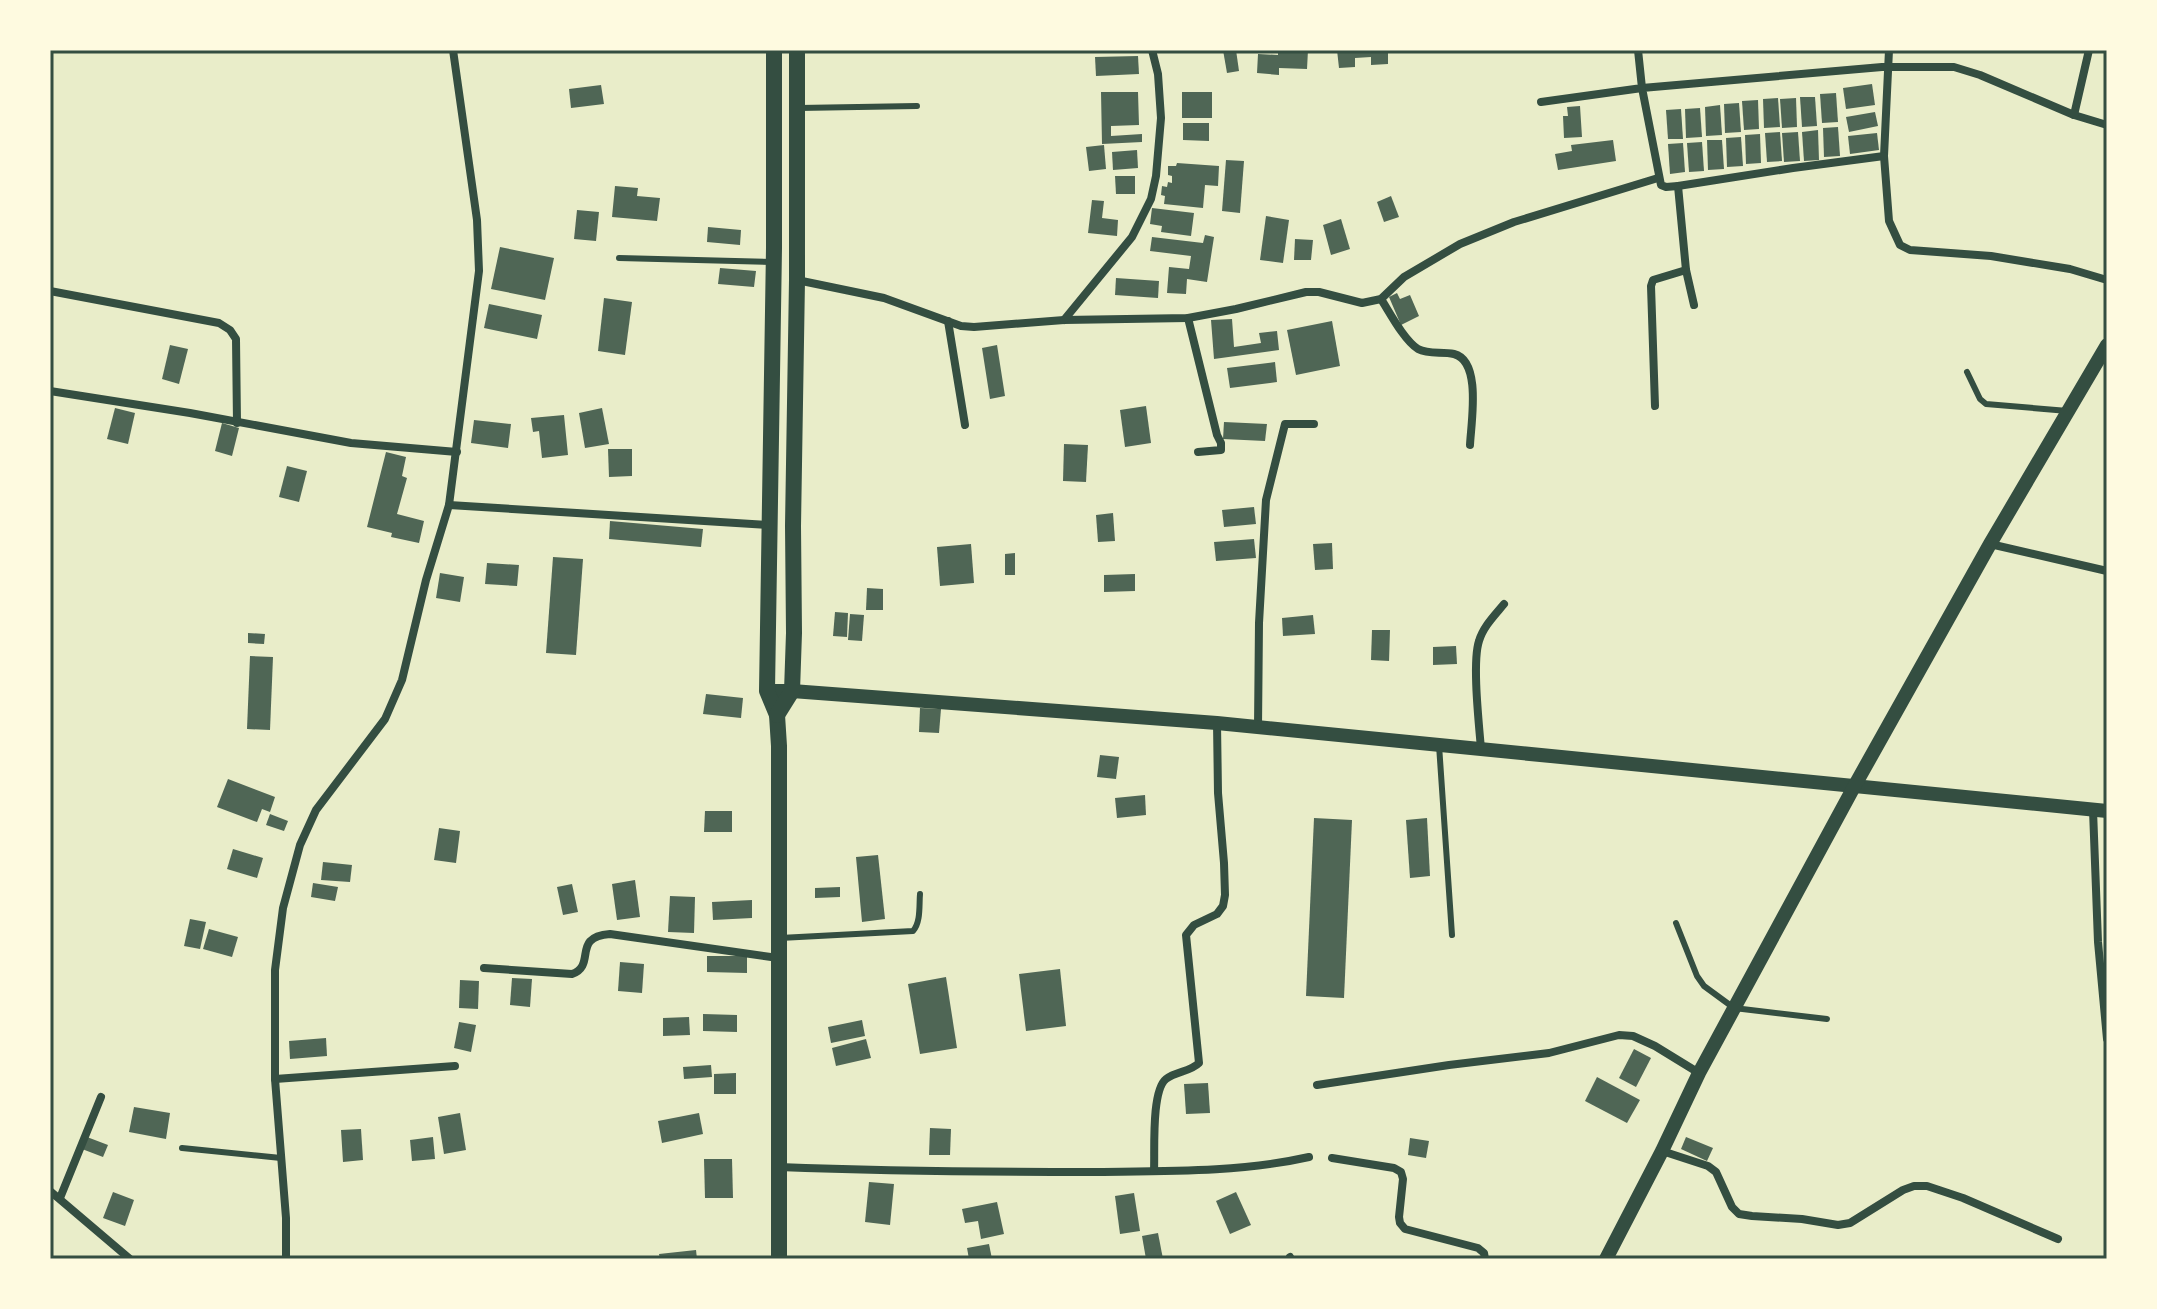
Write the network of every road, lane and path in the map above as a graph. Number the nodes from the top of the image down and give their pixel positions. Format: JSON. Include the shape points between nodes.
{"nodes":[{"id":1,"x":453,"y":50,"type":"edge"},
{"id":2,"x":774,"y":50,"type":"edge"},
{"id":3,"x":797,"y":50,"type":"edge"},
{"id":4,"x":1152,"y":50,"type":"edge"},
{"id":5,"x":1638,"y":50,"type":"edge"},
{"id":6,"x":1889,"y":50,"type":"edge"},
{"id":7,"x":2089,"y":50,"type":"edge"},
{"id":8,"x":1887,"y":67,"type":"junction"},
{"id":9,"x":1642,"y":88,"type":"junction"},
{"id":10,"x":1541,"y":102,"type":"dead end"},
{"id":11,"x":917,"y":106,"type":"dead end"},
{"id":12,"x":796,"y":108,"type":"junction"},
{"id":13,"x":2074,"y":115,"type":"junction"},
{"id":14,"x":2107,"y":125,"type":"edge"},
{"id":15,"x":1884,"y":156,"type":"junction"},
{"id":16,"x":1658,"y":178,"type":"junction"},
{"id":17,"x":796,"y":185,"type":"junction"},
{"id":18,"x":1678,"y":186,"type":"junction"},
{"id":19,"x":773,"y":187,"type":"junction"},
{"id":20,"x":619,"y":258,"type":"dead end"},
{"id":21,"x":773,"y":262,"type":"junction"},
{"id":22,"x":1686,"y":270,"type":"junction"},
{"id":23,"x":797,"y":280,"type":"junction"},
{"id":24,"x":2107,"y":280,"type":"edge"},
{"id":25,"x":50,"y":291,"type":"edge"},
{"id":26,"x":1381,"y":299,"type":"junction"},
{"id":27,"x":1694,"y":305,"type":"dead end"},
{"id":28,"x":1188,"y":318,"type":"junction"},
{"id":29,"x":1064,"y":320,"type":"junction"},
{"id":30,"x":948,"y":321,"type":"junction"},
{"id":31,"x":2107,"y":345,"type":"edge"},
{"id":32,"x":1967,"y":372,"type":"dead end"},
{"id":33,"x":50,"y":391,"type":"edge"},
{"id":34,"x":1655,"y":406,"type":"dead end"},
{"id":35,"x":2068,"y":411,"type":"junction"},
{"id":36,"x":237,"y":423,"type":"junction"},
{"id":37,"x":1314,"y":424,"type":"dead end"},
{"id":38,"x":965,"y":425,"type":"dead end"},
{"id":39,"x":1470,"y":445,"type":"dead end"},
{"id":40,"x":457,"y":452,"type":"junction"},
{"id":41,"x":1198,"y":452,"type":"dead end"},
{"id":42,"x":449,"y":505,"type":"junction"},
{"id":43,"x":770,"y":526,"type":"junction"},
{"id":44,"x":1990,"y":544,"type":"junction"},
{"id":45,"x":2107,"y":571,"type":"edge"},
{"id":46,"x":1504,"y":604,"type":"dead end"},
{"id":47,"x":767,"y":691,"type":"junction"},
{"id":48,"x":792,"y":691,"type":"junction"},
{"id":49,"x":777,"y":715,"type":"junction"},
{"id":50,"x":1217,"y":723,"type":"junction"},
{"id":51,"x":1258,"y":727,"type":"junction"},
{"id":52,"x":1439,"y":745,"type":"junction"},
{"id":53,"x":1481,"y":749,"type":"junction"},
{"id":54,"x":1855,"y":785,"type":"junction"},
{"id":55,"x":2100,"y":811,"type":"edge"},
{"id":56,"x":920,"y":894,"type":"dead end"},
{"id":57,"x":1676,"y":923,"type":"dead end"},
{"id":58,"x":1452,"y":935,"type":"dead end"},
{"id":59,"x":779,"y":938,"type":"junction"},
{"id":60,"x":779,"y":958,"type":"junction"},
{"id":61,"x":484,"y":968,"type":"dead end"},
{"id":62,"x":1734,"y":1008,"type":"junction"},
{"id":63,"x":1827,"y":1019,"type":"dead end"},
{"id":64,"x":2107,"y":1039,"type":"edge"},
{"id":65,"x":455,"y":1066,"type":"dead end"},
{"id":66,"x":1699,"y":1073,"type":"junction"},
{"id":67,"x":275,"y":1079,"type":"junction"},
{"id":68,"x":1317,"y":1085,"type":"dead end"},
{"id":69,"x":101,"y":1097,"type":"dead end"},
{"id":70,"x":182,"y":1148,"type":"dead end"},
{"id":71,"x":1662,"y":1151,"type":"junction"},
{"id":72,"x":1309,"y":1157,"type":"dead end"},
{"id":73,"x":281,"y":1158,"type":"junction"},
{"id":74,"x":1332,"y":1158,"type":"dead end"},
{"id":75,"x":779,"y":1167,"type":"junction"},
{"id":76,"x":1154,"y":1171,"type":"junction"},
{"id":77,"x":50,"y":1191,"type":"edge"},
{"id":78,"x":60,"y":1198,"type":"junction"},
{"id":79,"x":2058,"y":1239,"type":"dead end"},
{"id":80,"x":130,"y":1259,"type":"edge"},
{"id":81,"x":286,"y":1259,"type":"edge"},
{"id":82,"x":779,"y":1259,"type":"edge"},
{"id":83,"x":1485,"y":1259,"type":"edge"},
{"id":84,"x":1609,"y":1259,"type":"edge"}],
"edges":[{"from":1,"to":40,"type":"street","via":[[479,271]]},
{"from":2,"to":19,"type":"main road"},
{"from":3,"to":12,"type":"main road"},
{"from":4,"to":29,"type":"street","via":[[1161,118],[1151,199],[1132,237]]},
{"from":5,"to":9,"type":"street"},
{"from":6,"to":8,"type":"street"},
{"from":7,"to":13,"type":"street"},
{"from":8,"to":9,"type":"street"},
{"from":8,"to":13,"type":"street","via":[[1954,67]]},
{"from":8,"to":15,"type":"street"},
{"from":9,"to":10,"type":"street"},
{"from":9,"to":16,"type":"street"},
{"from":11,"to":12,"type":"lane"},
{"from":12,"to":17,"type":"main road"},
{"from":13,"to":14,"type":"street"},
{"from":15,"to":18,"type":"street"},
{"from":15,"to":24,"type":"street","via":[[1889,221],[1900,245],[2054,266]]},
{"from":16,"to":18,"type":"street","via":[[1662,187]]},
{"from":16,"to":26,"type":"street","via":[[1460,244],[1404,277]]},
{"from":17,"to":19,"type":"main road"},
{"from":17,"to":23,"type":"main road"},
{"from":18,"to":22,"type":"street"},
{"from":19,"to":21,"type":"main road"},
{"from":20,"to":21,"type":"lane"},
{"from":21,"to":43,"type":"main road"},
{"from":22,"to":27,"type":"street"},
{"from":22,"to":34,"type":"street","via":[[1660,276],[1651,286]]},
{"from":23,"to":30,"type":"street","via":[[884,298]]},
{"from":23,"to":48,"type":"main road"},
{"from":25,"to":36,"type":"street","via":[[219,323],[230,330],[236,339]]},
{"from":26,"to":28,"type":"street","via":[[1362,303],[1306,292]]},
{"from":26,"to":39,"type":"street","via":[[1418,349],[1456,354],[1470,369]]},
{"from":28,"to":29,"type":"street"},
{"from":28,"to":41,"type":"street","via":[[1221,443],[1221,450]]},
{"from":29,"to":30,"type":"street","via":[[974,327]]},
{"from":30,"to":38,"type":"street"},
{"from":31,"to":35,"type":"street"},
{"from":32,"to":35,"type":"lane","via":[[1986,404]]},
{"from":33,"to":36,"type":"street"},
{"from":35,"to":44,"type":"street"},
{"from":36,"to":40,"type":"street","via":[[351,443]]},
{"from":37,"to":51,"type":"street","via":[[1285,424],[1266,500]]},
{"from":40,"to":42,"type":"street"},
{"from":42,"to":43,"type":"street"},
{"from":42,"to":67,"type":"street","via":[[402,680],[385,719],[316,810],[300,845],[283,908],[275,970]]},
{"from":43,"to":47,"type":"main road"},
{"from":44,"to":45,"type":"street"},
{"from":44,"to":54,"type":"street"},
{"from":46,"to":53,"type":"street","via":[[1477,643]]},
{"from":47,"to":48,"type":"street"},
{"from":47,"to":49,"type":"main road"},
{"from":48,"to":49,"type":"main road"},
{"from":48,"to":50,"type":"street"},
{"from":49,"to":59,"type":"main road"},
{"from":50,"to":51,"type":"street"},
{"from":50,"to":76,"type":"street","via":[[1225,895],[1217,914],[1186,935],[1199,1063],[1160,1086]]},
{"from":51,"to":52,"type":"street"},
{"from":52,"to":53,"type":"street"},
{"from":52,"to":58,"type":"lane"},
{"from":53,"to":54,"type":"street"},
{"from":54,"to":55,"type":"street"},
{"from":54,"to":62,"type":"street"},
{"from":55,"to":64,"type":"street","via":[[2098,942]]},
{"from":56,"to":59,"type":"lane","via":[[913,931]]},
{"from":57,"to":62,"type":"lane","via":[[1697,976]]},
{"from":59,"to":60,"type":"main road"},
{"from":60,"to":61,"type":"street","via":[[610,934],[586,945],[583,966],[572,974]]},
{"from":60,"to":75,"type":"main road"},
{"from":62,"to":63,"type":"lane"},
{"from":62,"to":66,"type":"street"},
{"from":65,"to":67,"type":"street"},
{"from":66,"to":68,"type":"street","via":[[1655,1046],[1619,1035],[1549,1053]]},
{"from":66,"to":71,"type":"street"},
{"from":67,"to":73,"type":"street"},
{"from":69,"to":78,"type":"street"},
{"from":70,"to":73,"type":"lane"},
{"from":71,"to":79,"type":"street","via":[[1716,1172],[1739,1214],[1838,1225],[1903,1190],[1927,1186]]},
{"from":71,"to":84,"type":"street"},
{"from":72,"to":76,"type":"street","via":[[1256,1166]]},
{"from":73,"to":81,"type":"street"},
{"from":74,"to":83,"type":"street","via":[[1401,1172],[1399,1217],[1405,1229],[1478,1248]]},
{"from":75,"to":76,"type":"street"},
{"from":75,"to":82,"type":"main road"},
{"from":77,"to":78,"type":"street"},
{"from":78,"to":80,"type":"street"}]}
